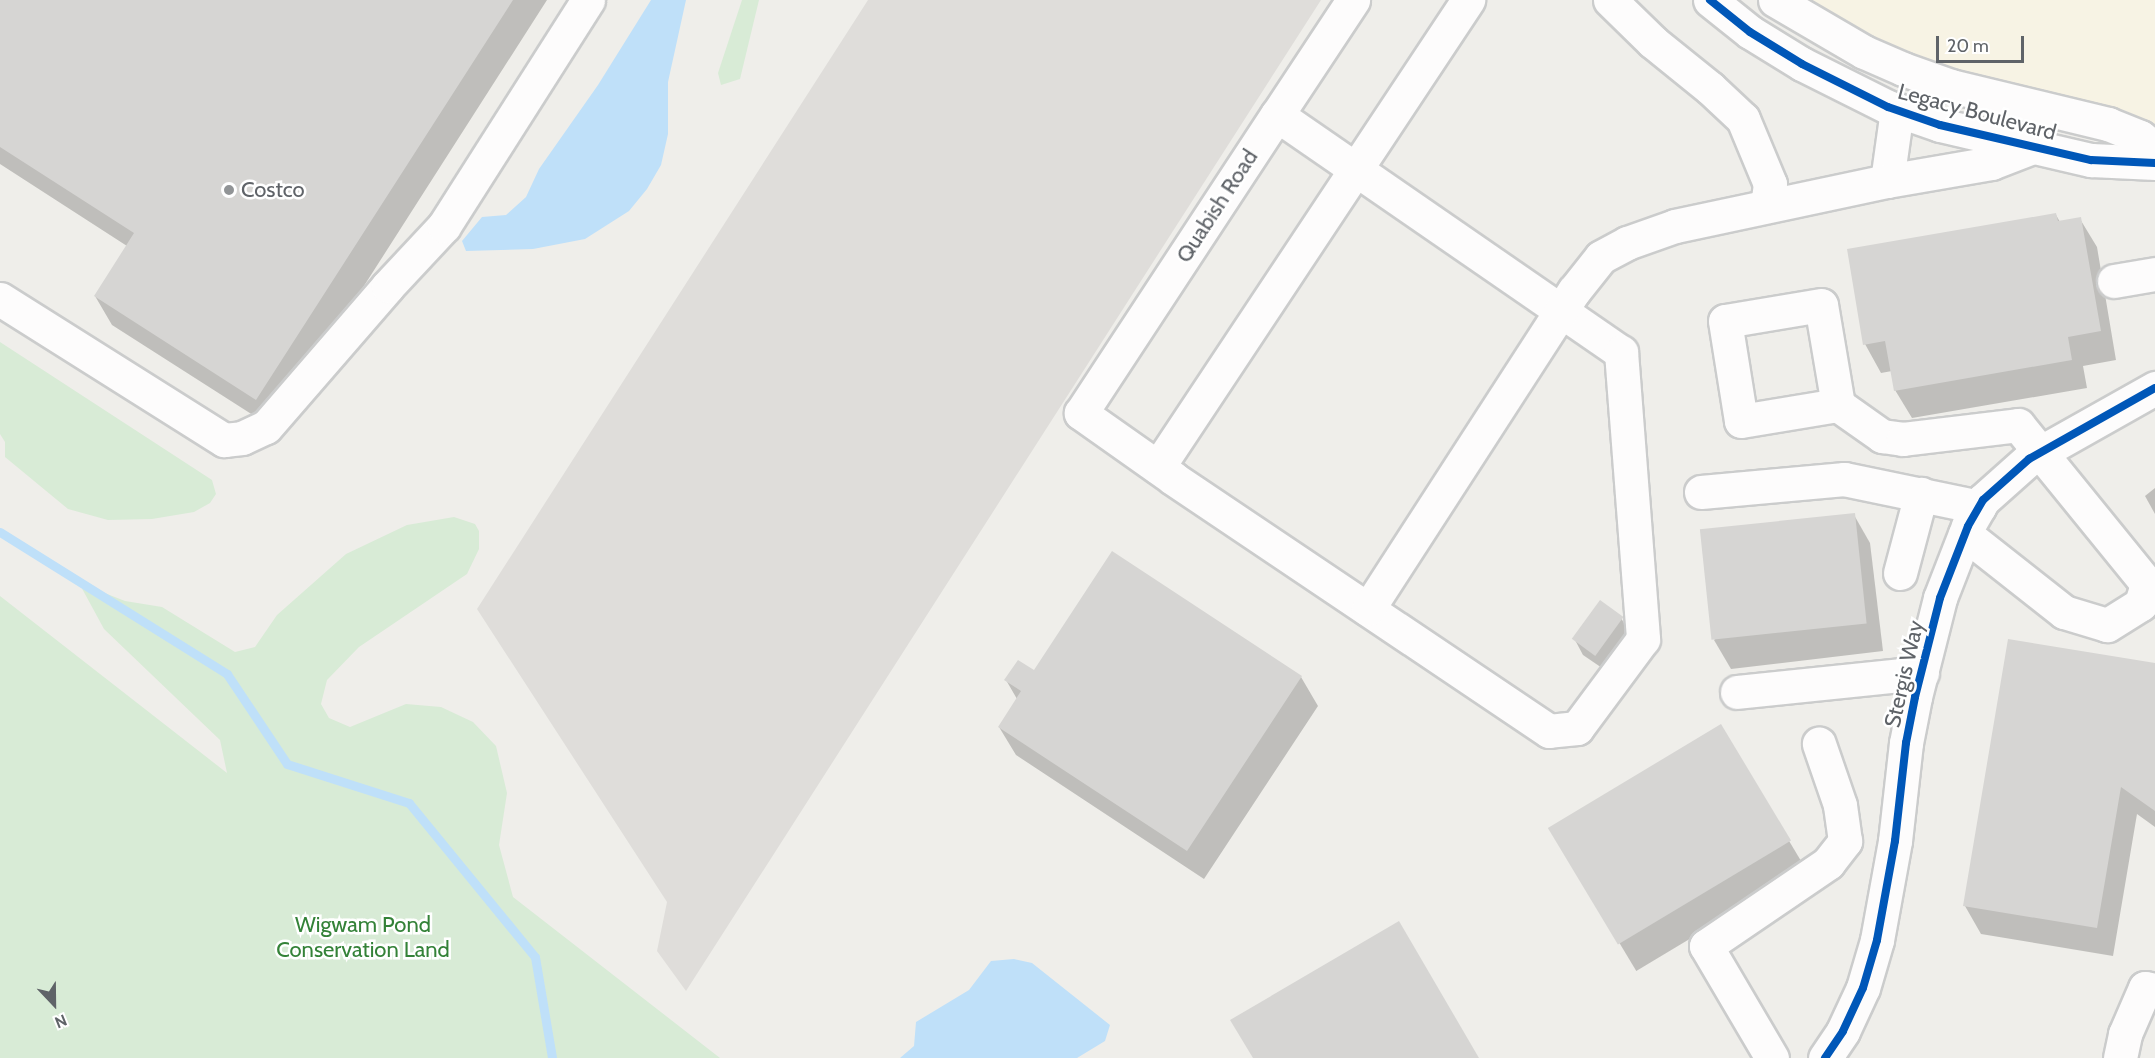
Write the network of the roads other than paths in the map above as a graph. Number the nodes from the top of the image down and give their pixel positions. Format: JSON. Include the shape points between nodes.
{"nodes":[{"id":1,"x":588,"y":0,"type":"edge"},
{"id":2,"x":1353,"y":0,"type":"edge"},
{"id":3,"x":1468,"y":0,"type":"edge"},
{"id":4,"x":1610,"y":0,"type":"edge"},
{"id":5,"x":1710,"y":0,"type":"edge"},
{"id":6,"x":1775,"y":0,"type":"edge"},
{"id":7,"x":1897,"y":110,"type":"junction"},
{"id":8,"x":1277,"y":116,"type":"junction"},
{"id":9,"x":2033,"y":147,"type":"junction"},
{"id":10,"x":2155,"y":148,"type":"edge"},
{"id":11,"x":2155,"y":163,"type":"edge"},
{"id":12,"x":1356,"y":170,"type":"junction"},
{"id":13,"x":1887,"y":181,"type":"junction"},
{"id":14,"x":1767,"y":206,"type":"junction"},
{"id":15,"x":2155,"y":274,"type":"edge"},
{"id":16,"x":2114,"y":281,"type":"dead end"},
{"id":17,"x":0,"y":299,"type":"edge"},
{"id":18,"x":1561,"y":312,"type":"junction"},
{"id":19,"x":2155,"y":388,"type":"edge"},
{"id":20,"x":1838,"y":405,"type":"dead end"},
{"id":21,"x":2039,"y":453,"type":"junction"},
{"id":22,"x":1158,"y":467,"type":"junction"},
{"id":23,"x":1701,"y":492,"type":"dead end"},
{"id":24,"x":1921,"y":495,"type":"junction"},
{"id":25,"x":1972,"y":520,"type":"junction"},
{"id":26,"x":1900,"y":573,"type":"dead end"},
{"id":27,"x":1368,"y":609,"type":"junction"},
{"id":28,"x":1922,"y":673,"type":"junction"},
{"id":29,"x":1737,"y":692,"type":"dead end"},
{"id":30,"x":1819,"y":744,"type":"dead end"},
{"id":31,"x":1895,"y":841,"type":"junction"},
{"id":32,"x":1845,"y":842,"type":"junction"},
{"id":33,"x":2155,"y":990,"type":"edge"},
{"id":34,"x":1772,"y":1058,"type":"edge"},
{"id":35,"x":1825,"y":1058,"type":"edge"},
{"id":36,"x":2120,"y":1058,"type":"edge"}],
"edges":[{"from":1,"to":17,"type":"street","via":[[444,226],[266,427],[242,438],[224,440]]},
{"from":2,"to":8,"type":"street","name":"Quabish Road"},
{"from":3,"to":12,"type":"street"},
{"from":4,"to":14,"type":"street","via":[[1743,119],[1770,184]]},
{"from":5,"to":7,"type":"street","name":"Legacy Boulevard","via":[[1750,32],[1802,64]]},
{"from":6,"to":10,"type":"street","name":"Legacy Boulevard","via":[[1864,52],[1903,69],[1951,86],[2108,124]]},
{"from":7,"to":9,"type":"street","name":"Legacy Boulevard","via":[[1940,125]]},
{"from":7,"to":13,"type":"street"},
{"from":8,"to":12,"type":"street"},
{"from":8,"to":22,"type":"street","name":"Quabish Road","via":[[1082,413]]},
{"from":9,"to":11,"type":"street","name":"Legacy Boulevard","via":[[2091,160]]},
{"from":9,"to":13,"type":"street","via":[[1991,163]]},
{"from":12,"to":18,"type":"street"},
{"from":12,"to":22,"type":"street"},
{"from":13,"to":14,"type":"street"},
{"from":14,"to":18,"type":"street","via":[[1675,226],[1627,243],[1601,257]]},
{"from":15,"to":16,"type":"street"},
{"from":18,"to":27,"type":"street"},
{"from":18,"to":27,"type":"street","via":[[1621,352],[1643,639],[1577,728],[1549,731]]},
{"from":19,"to":21,"type":"street","name":"Stergis Way"},
{"from":20,"to":21,"type":"street","via":[[1882,436],[1903,439],[2018,425]]},
{"from":21,"to":25,"type":"street","name":"Stergis Way","via":[[2004,480]]},
{"from":21,"to":25,"type":"street","via":[[2147,584],[2141,604],[2107,625],[2064,612]]},
{"from":22,"to":27,"type":"street"},
{"from":23,"to":24,"type":"street","via":[[1844,478]]},
{"from":24,"to":25,"type":"street"},
{"from":24,"to":26,"type":"street"},
{"from":25,"to":28,"type":"street","name":"Stergis Way","via":[[1940,598]]},
{"from":28,"to":29,"type":"street"},
{"from":28,"to":31,"type":"street","name":"Stergis Way","via":[[1906,743]]},
{"from":30,"to":32,"type":"street","via":[[1840,805]]},
{"from":31,"to":32,"type":"street"},
{"from":31,"to":35,"type":"street","name":"Stergis Way","via":[[1877,940],[1863,988]]},
{"from":32,"to":34,"type":"street","via":[[1827,864],[1706,946]]},
{"from":33,"to":36,"type":"street","via":[[2145,988],[2125,1034]]}]}
